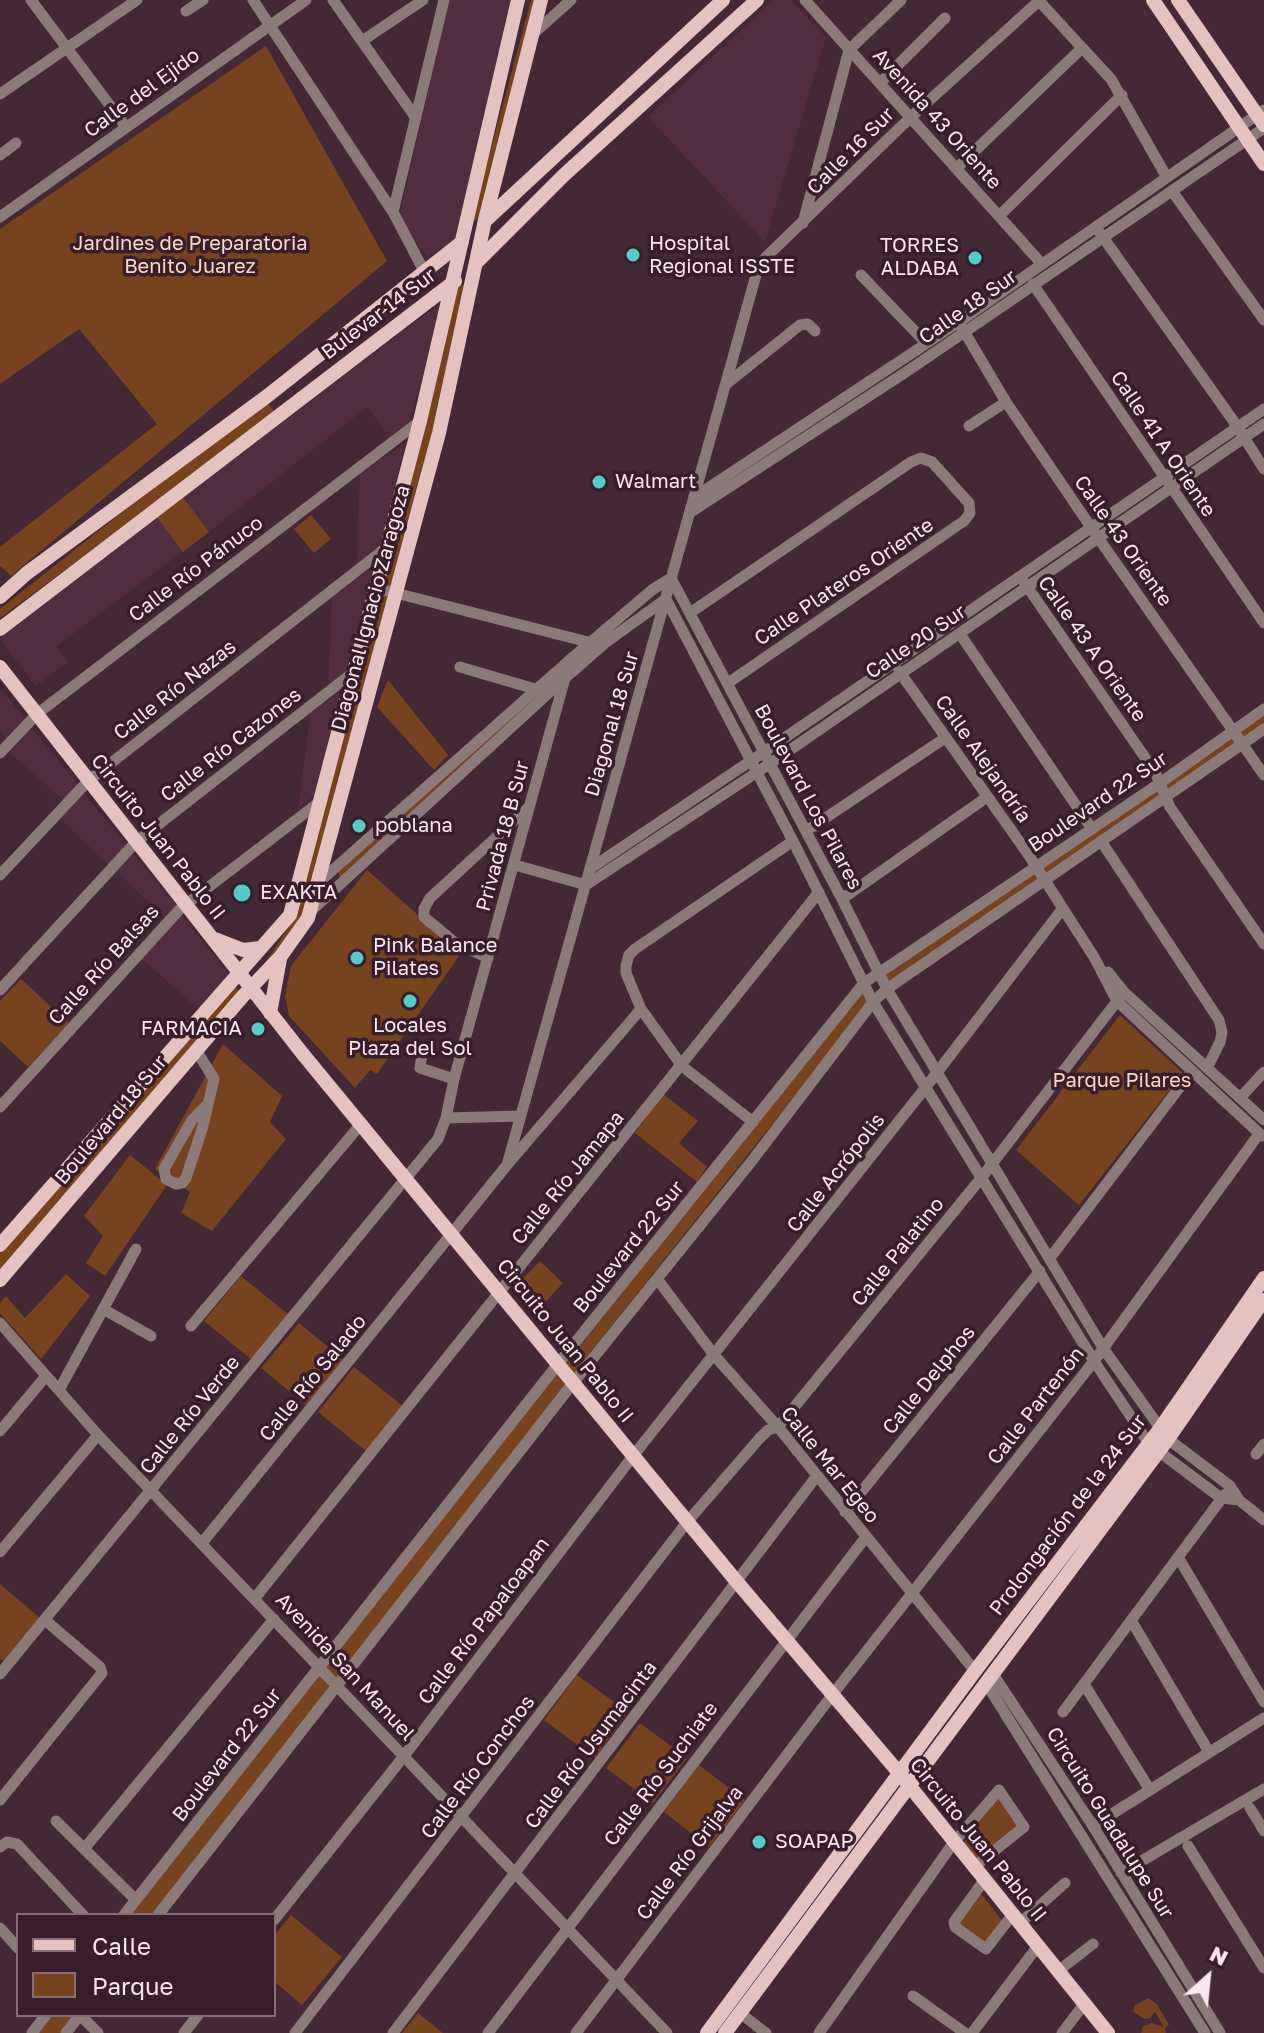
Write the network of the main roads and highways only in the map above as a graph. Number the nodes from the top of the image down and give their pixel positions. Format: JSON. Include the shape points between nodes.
{"nodes":[{"id":1,"x":518,"y":0,"type":"edge"},
{"id":2,"x":541,"y":0,"type":"edge"},
{"id":3,"x":723,"y":0,"type":"edge"},
{"id":4,"x":757,"y":0,"type":"edge"},
{"id":5,"x":1153,"y":0,"type":"edge"},
{"id":6,"x":1178,"y":0,"type":"edge"},
{"id":7,"x":1262,"y":119,"type":"edge"},
{"id":8,"x":1264,"y":164,"type":"edge"},
{"id":9,"x":485,"y":220,"type":"junction"},
{"id":10,"x":461,"y":242,"type":"junction"},
{"id":11,"x":478,"y":261,"type":"junction"},
{"id":12,"x":452,"y":283,"type":"junction"},
{"id":13,"x":27,"y":573,"type":"junction"},
{"id":14,"x":0,"y":597,"type":"edge"},
{"id":15,"x":0,"y":610,"type":"edge"},
{"id":16,"x":0,"y":629,"type":"edge"},
{"id":17,"x":0,"y":667,"type":"edge"},
{"id":18,"x":212,"y":938,"type":"junction"},
{"id":19,"x":260,"y":948,"type":"junction"},
{"id":20,"x":281,"y":956,"type":"junction"},
{"id":21,"x":239,"y":972,"type":"junction"},
{"id":22,"x":252,"y":987,"type":"junction"},
{"id":23,"x":270,"y":1013,"type":"junction"},
{"id":24,"x":80,"y":1153,"type":"junction"},
{"id":25,"x":96,"y":1167,"type":"junction"},
{"id":26,"x":37,"y":1204,"type":"junction"},
{"id":27,"x":54,"y":1218,"type":"junction"},
{"id":28,"x":1,"y":1243,"type":"edge"},
{"id":29,"x":21,"y":1256,"type":"junction"},
{"id":30,"x":1264,"y":1278,"type":"edge"},
{"id":31,"x":0,"y":1280,"type":"edge"},
{"id":32,"x":1264,"y":1300,"type":"edge"},
{"id":33,"x":1164,"y":1434,"type":"junction"},
{"id":34,"x":1154,"y":1448,"type":"junction"},
{"id":35,"x":900,"y":1774,"type":"junction"},
{"id":36,"x":910,"y":1787,"type":"junction"},
{"id":37,"x":707,"y":2033,"type":"edge"},
{"id":38,"x":725,"y":2033,"type":"edge"},
{"id":39,"x":1108,"y":2033,"type":"edge"}],
"edges":[{"from":1,"to":10,"type":"main road","name":"Diagonal Ignacio Zaragoza"},
{"from":2,"to":9,"type":"main road","name":"Diagonal Ignacio Zaragoza"},
{"from":3,"to":9,"type":"main road","name":"Bulevar 14 Sur"},
{"from":4,"to":11,"type":"main road","name":"Bulevar 14 Sur","via":[[564,175]]},
{"from":5,"to":8,"type":"main road"},
{"from":6,"to":7,"type":"main road"},
{"from":9,"to":10,"type":"main road","name":"Bulevar 14 Sur"},
{"from":9,"to":11,"type":"main road","name":"Diagonal Ignacio Zaragoza"},
{"from":10,"to":12,"type":"main road","name":"Diagonal Ignacio Zaragoza"},
{"from":10,"to":13,"type":"main road","name":"Bulevar 14 Sur","via":[[266,397]]},
{"from":11,"to":12,"type":"main road","name":"Bulevar 14 Sur"},
{"from":11,"to":20,"type":"main road","name":"Diagonal Ignacio Zaragoza","via":[[439,433],[311,911]]},
{"from":12,"to":16,"type":"main road","name":"Bulevar 14 Sur"},
{"from":12,"to":19,"type":"main road","name":"Diagonal Ignacio Zaragoza","via":[[290,915]]},
{"from":13,"to":14,"type":"main road","name":"Bulevar 14 Sur"},
{"from":13,"to":15,"type":"main road","via":[[21,589]]},
{"from":17,"to":18,"type":"main road","name":"Circuito Juan Pablo II"},
{"from":18,"to":19,"type":"main road","via":[[243,950]]},
{"from":18,"to":21,"type":"main road","name":"Circuito Juan Pablo II"},
{"from":19,"to":21,"type":"main road","name":"Diagonal Ignacio Zaragoza"},
{"from":20,"to":22,"type":"main road","name":"Diagonal Ignacio Zaragoza"},
{"from":20,"to":23,"type":"main road"},
{"from":21,"to":22,"type":"main road","name":"Circuito Juan Pablo II"},
{"from":21,"to":24,"type":"main road","name":"Boulevard 18 Sur"},
{"from":22,"to":23,"type":"main road","name":"Circuito Juan Pablo II"},
{"from":22,"to":25,"type":"main road","name":"Boulevard 18 Sur"},
{"from":23,"to":35,"type":"main road","name":"Circuito Juan Pablo II"},
{"from":24,"to":25,"type":"main road"},
{"from":24,"to":26,"type":"main road","name":"Boulevard 18 Sur"},
{"from":25,"to":27,"type":"main road","name":"Boulevard 18 Sur"},
{"from":26,"to":27,"type":"main road"},
{"from":26,"to":28,"type":"main road","name":"Boulevard 18 Sur"},
{"from":27,"to":29,"type":"main road","name":"Boulevard 18 Sur"},
{"from":28,"to":29,"type":"main road"},
{"from":29,"to":31,"type":"main road","name":"Boulevard 18 Sur"},
{"from":30,"to":33,"type":"main road","name":"Prolongación de la 24 Sur"},
{"from":32,"to":33,"type":"main road","name":"Prolongación de la 24 Sur"},
{"from":33,"to":34,"type":"main road","name":"Prolongación de la 24 Sur"},
{"from":34,"to":35,"type":"main road","name":"Prolongación de la 24 Sur","via":[[975,1671]]},
{"from":34,"to":36,"type":"main road","name":"Prolongación de la 24 Sur"},
{"from":35,"to":36,"type":"main road","name":"Circuito Juan Pablo II"},
{"from":35,"to":37,"type":"main road","name":"Prolongación de la 24 Sur"},
{"from":36,"to":38,"type":"main road","name":"Prolongación de la 24 Sur"},
{"from":36,"to":39,"type":"main road","name":"Circuito Juan Pablo II"}]}
